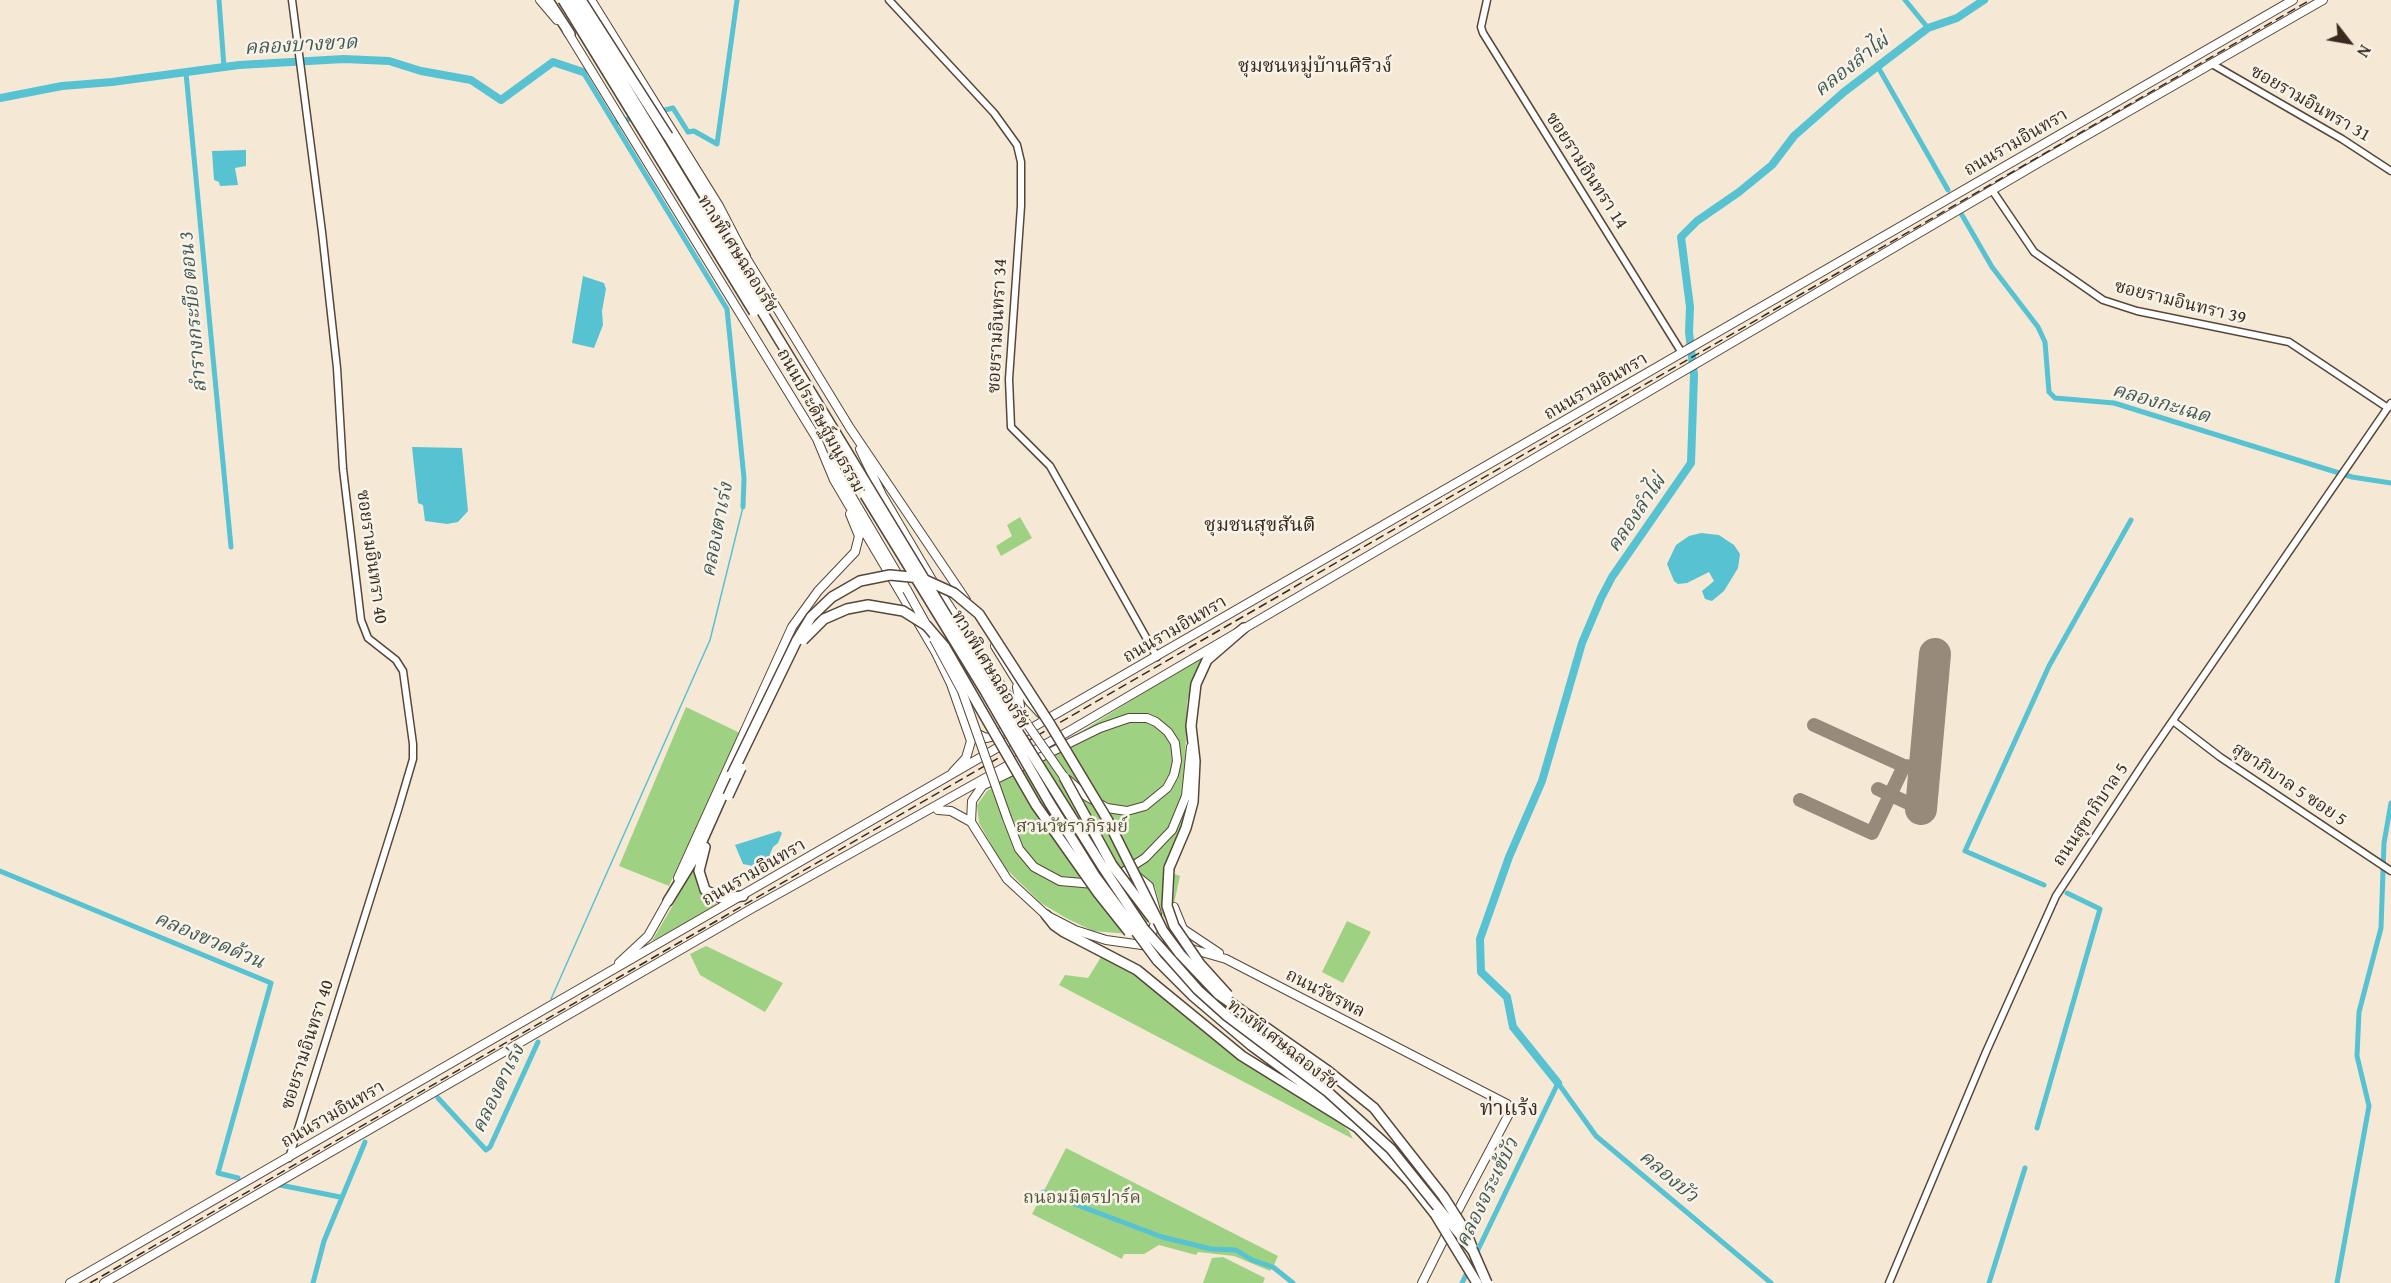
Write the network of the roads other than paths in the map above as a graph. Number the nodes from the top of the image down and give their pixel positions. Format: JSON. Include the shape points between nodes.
{"nodes":[{"id":1,"x":292,"y":0,"type":"edge"},
{"id":2,"x":540,"y":0,"type":"edge"},
{"id":3,"x":548,"y":0,"type":"edge"},
{"id":4,"x":563,"y":0,"type":"edge"},
{"id":5,"x":573,"y":0,"type":"edge"},
{"id":6,"x":581,"y":0,"type":"edge"},
{"id":7,"x":591,"y":0,"type":"edge"},
{"id":8,"x":889,"y":0,"type":"edge"},
{"id":9,"x":1487,"y":0,"type":"edge"},
{"id":10,"x":2293,"y":0,"type":"edge"},
{"id":11,"x":2324,"y":0,"type":"edge"},
{"id":12,"x":570,"y":34,"type":"junction"},
{"id":13,"x":2212,"y":64,"type":"junction"},
{"id":14,"x":644,"y":83,"type":"junction"},
{"id":15,"x":613,"y":104,"type":"junction"},
{"id":16,"x":2391,"y":171,"type":"edge"},
{"id":17,"x":1992,"y":190,"type":"junction"},
{"id":18,"x":745,"y":256,"type":"junction"},
{"id":19,"x":1753,"y":312,"type":"junction"},
{"id":20,"x":1761,"y":326,"type":"junction"},
{"id":21,"x":1685,"y":351,"type":"junction"},
{"id":22,"x":2389,"y":406,"type":"edge"},
{"id":23,"x":850,"y":428,"type":"junction"},
{"id":24,"x":1554,"y":428,"type":"junction"},
{"id":25,"x":817,"y":439,"type":"junction"},
{"id":26,"x":1563,"y":442,"type":"junction"},
{"id":27,"x":834,"y":480,"type":"junction"},
{"id":28,"x":1244,"y":628,"type":"junction"},
{"id":29,"x":1157,"y":657,"type":"junction"},
{"id":30,"x":1016,"y":681,"type":"junction"},
{"id":31,"x":1067,"y":710,"type":"junction"},
{"id":32,"x":2173,"y":721,"type":"junction"},
{"id":33,"x":968,"y":727,"type":"junction"},
{"id":34,"x":1191,"y":743,"type":"junction"},
{"id":35,"x":729,"y":774,"type":"junction"},
{"id":36,"x":948,"y":777,"type":"junction"},
{"id":37,"x":1064,"y":777,"type":"junction"},
{"id":38,"x":983,"y":785,"type":"junction"},
{"id":39,"x":938,"y":810,"type":"junction"},
{"id":40,"x":971,"y":822,"type":"junction"},
{"id":41,"x":887,"y":833,"type":"junction"},
{"id":42,"x":2391,"y":871,"type":"edge"},
{"id":43,"x":1117,"y":876,"type":"junction"},
{"id":44,"x":743,"y":896,"type":"junction"},
{"id":45,"x":668,"y":901,"type":"joint"},
{"id":46,"x":1157,"y":914,"type":"junction"},
{"id":47,"x":1046,"y":915,"type":"junction"},
{"id":48,"x":686,"y":929,"type":"junction"},
{"id":49,"x":1163,"y":931,"type":"junction"},
{"id":50,"x":693,"y":942,"type":"junction"},
{"id":51,"x":1149,"y":946,"type":"junction"},
{"id":52,"x":1226,"y":959,"type":"junction"},
{"id":53,"x":1157,"y":960,"type":"junction"},
{"id":54,"x":599,"y":978,"type":"junction"},
{"id":55,"x":1263,"y":1026,"type":"junction"},
{"id":56,"x":1358,"y":1128,"type":"junction"},
{"id":57,"x":288,"y":1158,"type":"junction"},
{"id":58,"x":290,"y":1174,"type":"junction"},
{"id":59,"x":1473,"y":1251,"type":"junction"},
{"id":60,"x":70,"y":1283,"type":"edge"},
{"id":61,"x":104,"y":1283,"type":"edge"},
{"id":62,"x":1422,"y":1283,"type":"edge"},
{"id":63,"x":1477,"y":1283,"type":"edge"},
{"id":64,"x":1486,"y":1283,"type":"edge"},
{"id":65,"x":1889,"y":1283,"type":"edge"}],
"edges":[{"from":1,"to":57,"type":"street","name":"ซอยรามอินทรา 40","via":[[337,368],[341,451],[361,620],[368,638],[396,660],[403,672],[413,744],[408,778]]},
{"from":2,"to":12,"type":"main road","name":"ถนนประดิษฐ์มนูธรรม"},
{"from":3,"to":12,"type":"highway"},
{"from":4,"to":53,"type":"highway","name":"ทางพิเศษฉลองรัช","bridge":true,"via":[[1049,802],[1095,876]]},
{"from":5,"to":59,"type":"highway","name":"ทางพิเศษฉลองรัช","bridge":true,"via":[[991,689],[1144,929],[1198,990],[1258,1041],[1328,1092],[1391,1149]]},
{"from":6,"to":18,"type":"highway","bridge":true},
{"from":7,"to":14,"type":"main road","name":"ถนนประดิษฐ์มนูธรรม"},
{"from":8,"to":29,"type":"street","name":"ซอยรามอินทรา 34","via":[[981,99],[1017,145],[1021,206],[1009,379],[1011,427],[1050,466]]},
{"from":9,"to":21,"type":"street","name":"ซอยรามอินทรา 14","via":[[1483,33]]},
{"from":10,"to":19,"type":"main road","name":"ถนนรามอินทรา"},
{"from":11,"to":13,"type":"main road","name":"ถนนรามอินทรา"},
{"from":12,"to":15,"type":"main road","name":"ถนนประดิษฐ์มนูธรรม"},
{"from":13,"to":16,"type":"street","name":"ซอยรามอินทรา 31"},
{"from":13,"to":17,"type":"main road","name":"ถนนรามอินทรา"},
{"from":14,"to":15,"type":"main road","via":[[627,77],[617,80],[612,87]]},
{"from":14,"to":18,"type":"main road","name":"ถนนประดิษฐ์มนูธรรม"},
{"from":15,"to":25,"type":"main road","name":"ถนนประดิษฐ์มนูธรรม"},
{"from":17,"to":20,"type":"main road","name":"ถนนรามอินทรา"},
{"from":17,"to":22,"type":"street","name":"ซอยรามอินทรา 39","via":[[2034,252],[2103,300],[2137,311],[2289,342]]},
{"from":18,"to":23,"type":"main road","name":"ถนนประดิษฐ์มนูธรรม"},
{"from":19,"to":20,"type":"main road"},
{"from":19,"to":21,"type":"main road","name":"ถนนรามอินทรา"},
{"from":20,"to":26,"type":"main road","name":"ถนนรามอินทรา"},
{"from":21,"to":24,"type":"main road","name":"ถนนรามอินทรา"},
{"from":22,"to":32,"type":"street","name":"ถนนสุขาภิบาล 5"},
{"from":23,"to":30,"type":"main road","name":"ถนนประดิษฐ์มนูธรรม"},
{"from":23,"to":37,"type":"main road","bridge":true,"via":[[882,495],[932,580]]},
{"from":24,"to":26,"type":"main road"},
{"from":24,"to":29,"type":"main road","name":"ถนนรามอินทรา"},
{"from":25,"to":27,"type":"main road","name":"ถนนประดิษฐ์มนูธรรม"},
{"from":25,"to":43,"type":"main road","bridge":true,"via":[[962,691],[1014,839],[1026,859],[1060,881],[1099,883]]},
{"from":26,"to":28,"type":"main road","name":"ถนนรามอินทรา"},
{"from":27,"to":33,"type":"main road","name":"ถนนประดิษฐ์มนูธรรม","via":[[936,653]]},
{"from":27,"to":35,"type":"main road","via":[[856,527],[858,544],[798,618]]},
{"from":28,"to":34,"type":"highway","via":[[1217,650],[1200,672]]},
{"from":28,"to":41,"type":"main road","name":"ถนนรามอินทรา"},
{"from":29,"to":31,"type":"main road","name":"ถนนรามอินทรา"},
{"from":30,"to":31,"type":"main road","name":"ถนนประดิษฐ์มนูธรรม","via":[[1042,714]]},
{"from":30,"to":33,"type":"main road","via":[[1020,706],[1011,726],[986,738]]},
{"from":31,"to":36,"type":"main road","name":"ถนนรามอินทรา"},
{"from":32,"to":42,"type":"street","name":"สุขาภิบาล 5 ซอย 5","via":[[2220,757]]},
{"from":32,"to":65,"type":"street","name":"ถนนสุขาภิบาล 5","via":[[2056,896],[1981,1062]]},
{"from":33,"to":36,"type":"main road","name":"ถนนประดิษฐ์มนูธรรม","via":[[969,751]]},
{"from":34,"to":43,"type":"main road","bridge":true,"via":[[1181,812],[1172,830],[1145,858]]},
{"from":34,"to":55,"type":"highway","bridge":true,"via":[[1195,762],[1193,802],[1169,868],[1167,906],[1182,942],[1221,989]]},
{"from":35,"to":45,"type":"highway","via":[[695,857]]},
{"from":35,"to":49,"type":"highway","bridge":true,"via":[[796,640],[822,605],[844,589],[879,576],[921,578],[966,602],[1000,645],[1097,801]]},
{"from":36,"to":44,"type":"main road","name":"ถนนรามอินทรา"},
{"from":37,"to":38,"type":"main road","bridge":true,"via":[[1096,803],[1127,811],[1153,802],[1167,789],[1177,761],[1174,743],[1163,728],[1147,718],[1129,718],[1100,728]]},
{"from":37,"to":49,"type":"highway","bridge":true,"via":[[1112,865]]},
{"from":38,"to":39,"type":"main road"},
{"from":38,"to":40,"type":"main road","via":[[972,801]]},
{"from":39,"to":40,"type":"main road","via":[[951,811]]},
{"from":39,"to":41,"type":"main road"},
{"from":40,"to":47,"type":"main road","name":"ถนนวัชรพล","via":[[1006,879]]},
{"from":41,"to":50,"type":"main road","name":"ถนนรามอินทรา"},
{"from":43,"to":46,"type":"main road","bridge":true,"via":[[1138,877],[1149,886]]},
{"from":44,"to":48,"type":"main road","name":"ถนนรามอินทรา"},
{"from":44,"to":53,"type":"highway","bridge":true,"via":[[716,897],[705,890],[700,878],[702,854],[791,659],[809,632],[824,620],[853,607],[879,605],[903,611],[927,626],[941,642],[1036,805],[1098,893]]},
{"from":45,"to":54,"type":"main road","via":[[648,936]]},
{"from":46,"to":51,"type":"main road"},
{"from":46,"to":52,"type":"main road","via":[[1165,921],[1173,910],[1183,929]]},
{"from":47,"to":51,"type":"main road","name":"ถนนวัชรพล","via":[[1106,940]]},
{"from":47,"to":56,"type":"highway","via":[[1054,925],[1137,970],[1242,1056]]},
{"from":48,"to":50,"type":"main road"},
{"from":48,"to":54,"type":"main road","name":"ถนนรามอินทรา"},
{"from":49,"to":55,"type":"highway","bridge":true,"via":[[1198,975]]},
{"from":50,"to":58,"type":"main road","name":"ถนนรามอินทรา"},
{"from":51,"to":52,"type":"main road","name":"ถนนวัชรพล","via":[[1181,946]]},
{"from":52,"to":62,"type":"main road","name":"ถนนวัชรพล","via":[[1509,1107],[1510,1112]]},
{"from":53,"to":56,"type":"highway","name":"ทางพิเศษฉลองรัช","via":[[1252,1046]]},
{"from":54,"to":57,"type":"main road","name":"ถนนรามอินทรา"},
{"from":55,"to":59,"type":"highway","bridge":true,"via":[[1374,1108],[1443,1196]]},
{"from":56,"to":63,"type":"highway","name":"ทางพิเศษฉลองรัช","bridge":true,"via":[[1435,1214]]},
{"from":57,"to":58,"type":"main road"},
{"from":57,"to":60,"type":"main road","name":"ถนนรามอินทรา"},
{"from":58,"to":61,"type":"main road","name":"ถนนรามอินทรา"},
{"from":59,"to":64,"type":"highway","name":"ทางพิเศษฉลองรัช","bridge":true}]}
